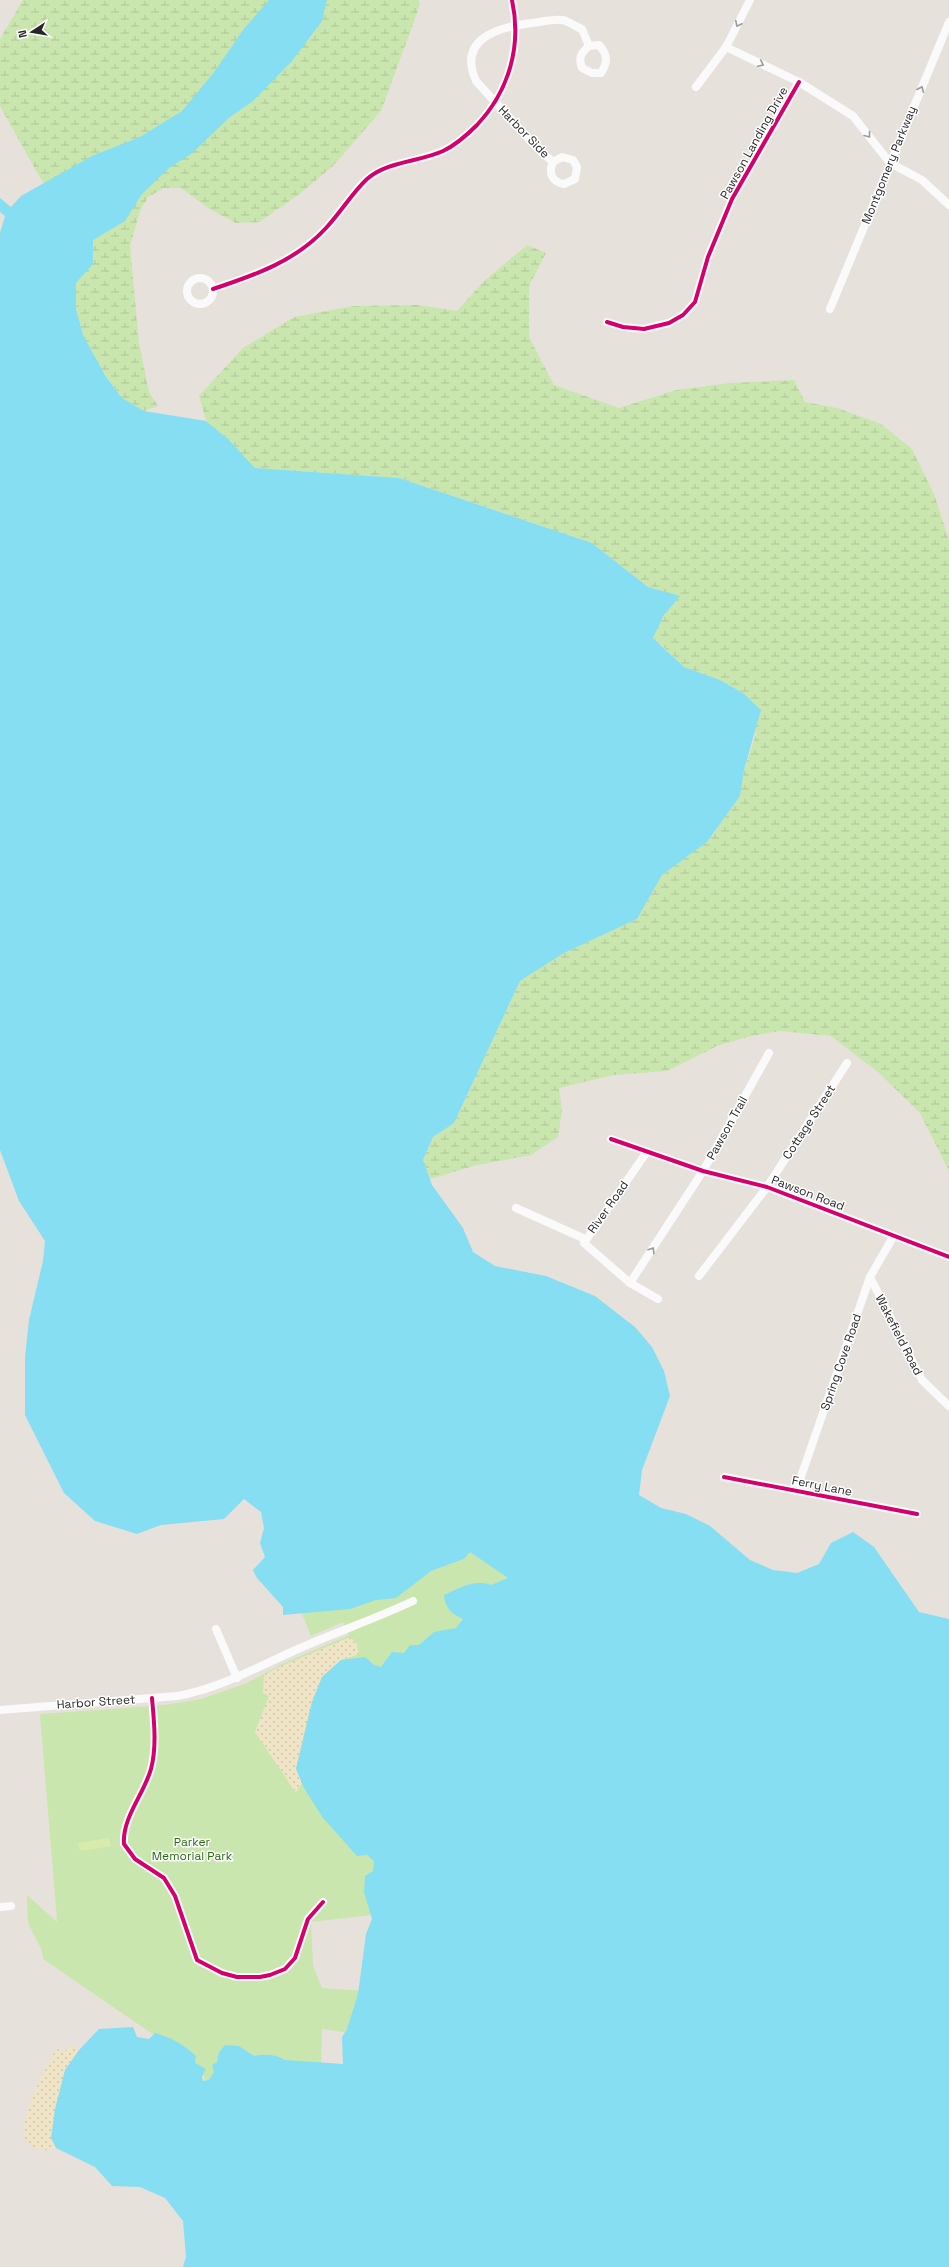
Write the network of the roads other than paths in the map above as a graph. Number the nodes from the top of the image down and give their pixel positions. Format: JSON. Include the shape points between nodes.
{"nodes":[{"id":1,"x":512,"y":0,"type":"edge"},
{"id":2,"x":750,"y":0,"type":"edge"},
{"id":3,"x":949,"y":22,"type":"edge"},
{"id":4,"x":516,"y":25,"type":"junction"},
{"id":5,"x":589,"y":46,"type":"dead end"},
{"id":6,"x":726,"y":47,"type":"junction"},
{"id":7,"x":799,"y":82,"type":"junction"},
{"id":8,"x":696,"y":87,"type":"dead end"},
{"id":9,"x":496,"y":102,"type":"junction"},
{"id":10,"x":553,"y":162,"type":"dead end"},
{"id":11,"x":890,"y":163,"type":"junction"},
{"id":12,"x":949,"y":205,"type":"edge"},
{"id":13,"x":213,"y":289,"type":"dead end"},
{"id":14,"x":830,"y":309,"type":"dead end"},
{"id":15,"x":607,"y":322,"type":"dead end"},
{"id":16,"x":769,"y":1053,"type":"dead end"},
{"id":17,"x":847,"y":1063,"type":"dead end"},
{"id":18,"x":611,"y":1139,"type":"dead end"},
{"id":19,"x":646,"y":1153,"type":"junction"},
{"id":20,"x":703,"y":1171,"type":"junction"},
{"id":21,"x":767,"y":1187,"type":"junction"},
{"id":22,"x":516,"y":1208,"type":"dead end"},
{"id":23,"x":893,"y":1237,"type":"junction"},
{"id":24,"x":585,"y":1239,"type":"junction"},
{"id":25,"x":949,"y":1257,"type":"edge"},
{"id":26,"x":699,"y":1276,"type":"dead end"},
{"id":27,"x":870,"y":1277,"type":"junction"},
{"id":28,"x":630,"y":1283,"type":"junction"},
{"id":29,"x":658,"y":1299,"type":"dead end"},
{"id":30,"x":949,"y":1406,"type":"edge"},
{"id":31,"x":724,"y":1477,"type":"dead end"},
{"id":32,"x":796,"y":1491,"type":"junction"},
{"id":33,"x":917,"y":1514,"type":"dead end"},
{"id":34,"x":413,"y":1601,"type":"dead end"},
{"id":35,"x":216,"y":1629,"type":"dead end"},
{"id":36,"x":237,"y":1678,"type":"junction"},
{"id":37,"x":152,"y":1698,"type":"junction"},
{"id":38,"x":0,"y":1710,"type":"edge"},
{"id":39,"x":323,"y":1902,"type":"dead end"},
{"id":40,"x":0,"y":1906,"type":"edge"},
{"id":41,"x":11,"y":1906,"type":"dead end"}],
"edges":[{"from":1,"to":4,"type":"street"},
{"from":2,"to":6,"type":"street","one_way":true},
{"from":11,"to":3,"type":"street","name":"Montgomery Parkway","one_way":true},
{"from":4,"to":5,"type":"street","name":"Harbor Side","via":[[563,20],[582,29]]},
{"from":4,"to":9,"type":"street","via":[[512,66]]},
{"from":4,"to":9,"type":"street","name":"Harbor Side","via":[[505,26],[485,36],[473,52],[471,68],[474,77]]},
{"from":6,"to":7,"type":"street","one_way":true},
{"from":6,"to":8,"type":"street"},
{"from":7,"to":11,"type":"street","one_way":true,"via":[[854,116]]},
{"from":7,"to":15,"type":"street","name":"Pawson Landing Drive","via":[[732,199],[708,257],[695,302],[683,315],[669,324],[644,329]]},
{"from":9,"to":10,"type":"street","name":"Harbor Side"},
{"from":9,"to":13,"type":"street","via":[[470,132],[444,151],[390,167],[367,180],[327,227],[306,247],[266,270]]},
{"from":11,"to":12,"type":"street","via":[[922,180]]},
{"from":11,"to":14,"type":"street","name":"Montgomery Parkway"},
{"from":16,"to":20,"type":"street","name":"Pawson Trail"},
{"from":17,"to":21,"type":"street","name":"Cottage Street"},
{"from":18,"to":19,"type":"street","name":"Pawson Road"},
{"from":19,"to":20,"type":"street","name":"Pawson Road"},
{"from":19,"to":24,"type":"street","name":"River Road"},
{"from":20,"to":21,"type":"street","name":"Pawson Road"},
{"from":28,"to":20,"type":"street","name":"Pawson Trail","one_way":true},
{"from":21,"to":23,"type":"street","name":"Pawson Road"},
{"from":21,"to":26,"type":"street","name":"Cottage Street"},
{"from":22,"to":24,"type":"street"},
{"from":23,"to":25,"type":"street","name":"Pawson Road"},
{"from":23,"to":27,"type":"street","name":"Spring Cove Road"},
{"from":24,"to":28,"type":"street","name":"River Road","via":[[584,1243]]},
{"from":27,"to":30,"type":"street","name":"Wakefield Road","via":[[922,1380]]},
{"from":27,"to":32,"type":"street","name":"Spring Cove Road"},
{"from":28,"to":29,"type":"street","name":"River Road"},
{"from":31,"to":32,"type":"street","name":"Ferry Lane"},
{"from":32,"to":33,"type":"street","name":"Ferry Lane"},
{"from":34,"to":36,"type":"street","name":"Harbor Street","via":[[336,1632]]},
{"from":35,"to":36,"type":"street"},
{"from":36,"to":37,"type":"street","name":"Harbor Street","via":[[200,1692]]},
{"from":37,"to":38,"type":"street","name":"Harbor Street"},
{"from":37,"to":39,"type":"street","via":[[155,1734],[151,1769],[125,1828],[124,1844],[135,1859],[164,1878],[175,1896],[197,1960],[207,1967],[237,1977],[270,1975],[285,1969],[295,1958],[308,1919]]},
{"from":40,"to":41,"type":"street"}]}
